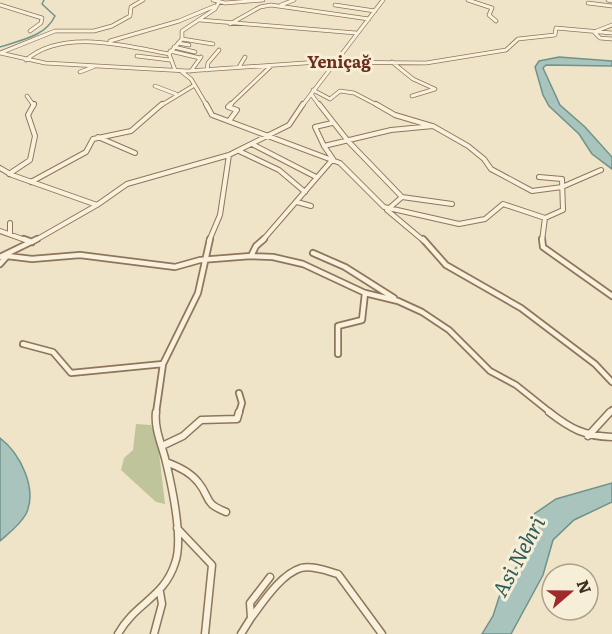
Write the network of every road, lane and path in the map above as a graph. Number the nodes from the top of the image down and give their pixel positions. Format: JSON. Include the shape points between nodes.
{"nodes":[{"id":1,"x":143,"y":0,"type":"edge"},
{"id":2,"x":213,"y":0,"type":"edge"},
{"id":3,"x":263,"y":0,"type":"edge"},
{"id":4,"x":294,"y":0,"type":"edge"},
{"id":5,"x":383,"y":0,"type":"edge"},
{"id":6,"x":468,"y":0,"type":"edge"},
{"id":7,"x":238,"y":1,"type":"edge"},
{"id":8,"x":219,"y":2,"type":"junction"},
{"id":9,"x":588,"y":3,"type":"dead end"},
{"id":10,"x":0,"y":4,"type":"edge"},
{"id":11,"x":281,"y":5,"type":"junction"},
{"id":12,"x":334,"y":5,"type":"dead end"},
{"id":13,"x":215,"y":6,"type":"junction"},
{"id":14,"x":612,"y":6,"type":"edge"},
{"id":15,"x":375,"y":11,"type":"junction"},
{"id":16,"x":369,"y":19,"type":"junction"},
{"id":17,"x":200,"y":20,"type":"junction"},
{"id":18,"x":496,"y":21,"type":"dead end"},
{"id":19,"x":230,"y":24,"type":"junction"},
{"id":20,"x":612,"y":25,"type":"edge"},
{"id":21,"x":187,"y":28,"type":"junction"},
{"id":22,"x":290,"y":28,"type":"junction"},
{"id":23,"x":195,"y":30,"type":"dead end"},
{"id":24,"x":30,"y":31,"type":"dead end"},
{"id":25,"x":594,"y":32,"type":"junction"},
{"id":26,"x":289,"y":33,"type":"dead end"},
{"id":27,"x":356,"y":33,"type":"junction"},
{"id":28,"x":612,"y":33,"type":"edge"},
{"id":29,"x":191,"y":35,"type":"dead end"},
{"id":30,"x":183,"y":39,"type":"junction"},
{"id":31,"x":612,"y":39,"type":"edge"},
{"id":32,"x":109,"y":42,"type":"junction"},
{"id":33,"x":178,"y":43,"type":"junction"},
{"id":34,"x":213,"y":44,"type":"dead end"},
{"id":35,"x":189,"y":45,"type":"dead end"},
{"id":36,"x":174,"y":47,"type":"junction"},
{"id":37,"x":219,"y":50,"type":"dead end"},
{"id":38,"x":170,"y":52,"type":"junction"},
{"id":39,"x":195,"y":52,"type":"dead end"},
{"id":40,"x":0,"y":53,"type":"edge"},
{"id":41,"x":137,"y":56,"type":"dead end"},
{"id":42,"x":245,"y":57,"type":"dead end"},
{"id":43,"x":26,"y":60,"type":"junction"},
{"id":44,"x":170,"y":60,"type":"junction"},
{"id":45,"x":392,"y":62,"type":"junction"},
{"id":46,"x":337,"y":63,"type":"junction"},
{"id":47,"x":95,"y":65,"type":"junction"},
{"id":48,"x":271,"y":66,"type":"junction"},
{"id":49,"x":239,"y":67,"type":"junction"},
{"id":50,"x":178,"y":70,"type":"junction"},
{"id":51,"x":207,"y":70,"type":"junction"},
{"id":52,"x":191,"y":71,"type":"junction"},
{"id":53,"x":80,"y":72,"type":"dead end"},
{"id":54,"x":155,"y":86,"type":"dead end"},
{"id":55,"x":193,"y":86,"type":"junction"},
{"id":56,"x":312,"y":92,"type":"junction"},
{"id":57,"x":176,"y":94,"type":"junction"},
{"id":58,"x":27,"y":96,"type":"dead end"},
{"id":59,"x":412,"y":96,"type":"dead end"},
{"id":60,"x":327,"y":98,"type":"junction"},
{"id":61,"x":316,"y":101,"type":"junction"},
{"id":62,"x":229,"y":121,"type":"junction"},
{"id":63,"x":332,"y":123,"type":"junction"},
{"id":64,"x":433,"y":126,"type":"junction"},
{"id":65,"x":268,"y":136,"type":"junction"},
{"id":66,"x":98,"y":137,"type":"junction"},
{"id":67,"x":348,"y":141,"type":"junction"},
{"id":68,"x":252,"y":144,"type":"junction"},
{"id":69,"x":324,"y":146,"type":"junction"},
{"id":70,"x":239,"y":151,"type":"junction"},
{"id":71,"x":135,"y":153,"type":"dead end"},
{"id":72,"x":229,"y":155,"type":"junction"},
{"id":73,"x":333,"y":159,"type":"junction"},
{"id":74,"x":0,"y":168,"type":"edge"},
{"id":75,"x":601,"y":170,"type":"dead end"},
{"id":76,"x":9,"y":174,"type":"junction"},
{"id":77,"x":316,"y":177,"type":"junction"},
{"id":78,"x":539,"y":177,"type":"dead end"},
{"id":79,"x":31,"y":182,"type":"junction"},
{"id":80,"x":564,"y":186,"type":"junction"},
{"id":81,"x":305,"y":192,"type":"junction"},
{"id":82,"x":402,"y":197,"type":"junction"},
{"id":83,"x":297,"y":202,"type":"junction"},
{"id":84,"x":452,"y":204,"type":"dead end"},
{"id":85,"x":97,"y":205,"type":"junction"},
{"id":86,"x":311,"y":206,"type":"dead end"},
{"id":87,"x":389,"y":208,"type":"junction"},
{"id":88,"x":545,"y":218,"type":"junction"},
{"id":89,"x":10,"y":223,"type":"dead end"},
{"id":90,"x":0,"y":231,"type":"edge"},
{"id":91,"x":10,"y":234,"type":"junction"},
{"id":92,"x":32,"y":242,"type":"junction"},
{"id":93,"x":313,"y":253,"type":"dead end"},
{"id":94,"x":7,"y":256,"type":"junction"},
{"id":95,"x":251,"y":256,"type":"junction"},
{"id":96,"x":0,"y":257,"type":"edge"},
{"id":97,"x":206,"y":259,"type":"junction"},
{"id":98,"x":0,"y":264,"type":"edge"},
{"id":99,"x":366,"y":293,"type":"junction"},
{"id":100,"x":612,"y":296,"type":"edge"},
{"id":101,"x":398,"y":301,"type":"junction"},
{"id":102,"x":23,"y":344,"type":"dead end"},
{"id":103,"x":338,"y":354,"type":"dead end"},
{"id":104,"x":163,"y":364,"type":"junction"},
{"id":105,"x":612,"y":382,"type":"edge"},
{"id":106,"x":239,"y":393,"type":"dead end"},
{"id":107,"x":612,"y":410,"type":"edge"},
{"id":108,"x":588,"y":436,"type":"junction"},
{"id":109,"x":612,"y":437,"type":"edge"},
{"id":110,"x":162,"y":446,"type":"junction"},
{"id":111,"x":166,"y":462,"type":"junction"},
{"id":112,"x":226,"y":512,"type":"dead end"},
{"id":113,"x":177,"y":528,"type":"junction"},
{"id":114,"x":270,"y":577,"type":"dead end"},
{"id":115,"x":160,"y":592,"type":"junction"},
{"id":116,"x":251,"y":618,"type":"junction"},
{"id":117,"x":118,"y":634,"type":"edge"},
{"id":118,"x":154,"y":634,"type":"edge"},
{"id":119,"x":205,"y":634,"type":"edge"},
{"id":120,"x":241,"y":634,"type":"edge"},
{"id":121,"x":382,"y":634,"type":"edge"}],
"edges":[{"from":1,"to":40,"type":"street","via":[[131,7],[130,16],[112,26],[87,32],[60,30]]},
{"from":2,"to":8,"type":"street"},
{"from":3,"to":7,"type":"street"},
{"from":4,"to":11,"type":"street"},
{"from":5,"to":15,"type":"street"},
{"from":6,"to":18,"type":"street","via":[[492,8],[489,15]]},
{"from":7,"to":8,"type":"street"},
{"from":8,"to":13,"type":"street"},
{"from":9,"to":14,"type":"street"},
{"from":10,"to":24,"type":"street","via":[[42,18]]},
{"from":11,"to":16,"type":"street"},
{"from":11,"to":19,"type":"street","via":[[260,7]]},
{"from":12,"to":15,"type":"street"},
{"from":13,"to":17,"type":"street"},
{"from":13,"to":32,"type":"street"},
{"from":15,"to":16,"type":"street"},
{"from":16,"to":27,"type":"street"},
{"from":17,"to":19,"type":"street"},
{"from":17,"to":21,"type":"street"},
{"from":19,"to":22,"type":"street"},
{"from":20,"to":25,"type":"street"},
{"from":21,"to":23,"type":"street"},
{"from":21,"to":30,"type":"street","via":[[182,31]]},
{"from":22,"to":26,"type":"street"},
{"from":22,"to":27,"type":"street"},
{"from":25,"to":28,"type":"street"},
{"from":25,"to":31,"type":"street","via":[[600,38]]},
{"from":25,"to":45,"type":"street","via":[[556,28],[555,35],[518,39],[501,51],[426,63]]},
{"from":27,"to":46,"type":"street"},
{"from":29,"to":30,"type":"street"},
{"from":30,"to":33,"type":"street"},
{"from":30,"to":34,"type":"street"},
{"from":32,"to":38,"type":"street"},
{"from":32,"to":43,"type":"street","via":[[72,42],[34,53]]},
{"from":33,"to":35,"type":"street"},
{"from":33,"to":36,"type":"street"},
{"from":36,"to":38,"type":"street"},
{"from":36,"to":39,"type":"street"},
{"from":37,"to":51,"type":"street"},
{"from":38,"to":44,"type":"street"},
{"from":38,"to":52,"type":"street","via":[[201,57]]},
{"from":40,"to":43,"type":"street"},
{"from":41,"to":44,"type":"street"},
{"from":42,"to":49,"type":"street"},
{"from":43,"to":47,"type":"street"},
{"from":44,"to":50,"type":"street"},
{"from":45,"to":46,"type":"street"},
{"from":45,"to":59,"type":"street","via":[[413,79],[435,89]]},
{"from":46,"to":48,"type":"street"},
{"from":46,"to":56,"type":"street"},
{"from":47,"to":50,"type":"street"},
{"from":47,"to":53,"type":"street"},
{"from":48,"to":49,"type":"street"},
{"from":48,"to":62,"type":"street","via":[[228,106],[237,110]]},
{"from":49,"to":51,"type":"street"},
{"from":50,"to":52,"type":"street"},
{"from":50,"to":55,"type":"street","via":[[191,79]]},
{"from":51,"to":52,"type":"street"},
{"from":54,"to":57,"type":"street"},
{"from":55,"to":57,"type":"street"},
{"from":55,"to":62,"type":"street","via":[[212,115]]},
{"from":56,"to":60,"type":"street"},
{"from":56,"to":61,"type":"street"},
{"from":56,"to":65,"type":"street","via":[[295,120]]},
{"from":57,"to":66,"type":"street","via":[[131,131]]},
{"from":58,"to":76,"type":"street","via":[[35,105],[28,120],[35,136],[30,160]]},
{"from":60,"to":61,"type":"street"},
{"from":60,"to":64,"type":"street","via":[[349,91],[393,114]]},
{"from":61,"to":63,"type":"street"},
{"from":62,"to":65,"type":"street"},
{"from":63,"to":67,"type":"street"},
{"from":63,"to":69,"type":"street","via":[[315,127]]},
{"from":64,"to":67,"type":"street","via":[[391,130]]},
{"from":64,"to":80,"type":"street","via":[[468,146],[491,169],[524,188],[544,191]]},
{"from":65,"to":68,"type":"street"},
{"from":65,"to":73,"type":"street"},
{"from":66,"to":71,"type":"street"},
{"from":66,"to":79,"type":"street","via":[[90,142],[86,152]]},
{"from":67,"to":69,"type":"street"},
{"from":67,"to":82,"type":"street"},
{"from":68,"to":70,"type":"street"},
{"from":68,"to":77,"type":"street"},
{"from":69,"to":73,"type":"street"},
{"from":70,"to":72,"type":"street"},
{"from":70,"to":81,"type":"street","via":[[279,170]]},
{"from":72,"to":85,"type":"street","via":[[127,184]]},
{"from":72,"to":97,"type":"street","via":[[220,215]]},
{"from":73,"to":77,"type":"street"},
{"from":73,"to":87,"type":"street"},
{"from":74,"to":76,"type":"street"},
{"from":75,"to":80,"type":"street"},
{"from":76,"to":79,"type":"street"},
{"from":77,"to":81,"type":"street"},
{"from":78,"to":80,"type":"street","via":[[562,179]]},
{"from":79,"to":85,"type":"street"},
{"from":80,"to":88,"type":"street","via":[[563,210]]},
{"from":81,"to":83,"type":"street"},
{"from":82,"to":84,"type":"street"},
{"from":82,"to":87,"type":"street"},
{"from":83,"to":86,"type":"street"},
{"from":83,"to":95,"type":"street"},
{"from":85,"to":92,"type":"street"},
{"from":87,"to":88,"type":"street","via":[[459,224],[485,219],[500,205]]},
{"from":87,"to":105,"type":"street","via":[[446,265],[521,308],[595,364]]},
{"from":88,"to":100,"type":"street","via":[[543,246]]},
{"from":89,"to":91,"type":"street"},
{"from":90,"to":91,"type":"street"},
{"from":91,"to":92,"type":"street"},
{"from":92,"to":94,"type":"street"},
{"from":93,"to":101,"type":"street","via":[[338,261]]},
{"from":94,"to":96,"type":"street"},
{"from":94,"to":97,"type":"street","via":[[32,259],[80,255],[175,267]]},
{"from":94,"to":98,"type":"street"},
{"from":95,"to":97,"type":"street"},
{"from":95,"to":99,"type":"street","via":[[303,264]]},
{"from":97,"to":104,"type":"street","via":[[198,293]]},
{"from":99,"to":101,"type":"street"},
{"from":99,"to":103,"type":"street","via":[[362,320],[338,326]]},
{"from":101,"to":108,"type":"street","via":[[439,321],[490,370],[516,385],[563,423]]},
{"from":102,"to":104,"type":"street","via":[[53,352],[71,373]]},
{"from":104,"to":110,"type":"street","via":[[155,422]]},
{"from":106,"to":110,"type":"street","via":[[242,403],[237,419],[201,420]]},
{"from":107,"to":108,"type":"street"},
{"from":108,"to":109,"type":"street"},
{"from":110,"to":111,"type":"street"},
{"from":111,"to":112,"type":"street","via":[[198,482],[210,506]]},
{"from":111,"to":113,"type":"street"},
{"from":113,"to":115,"type":"street","via":[[176,562]]},
{"from":113,"to":119,"type":"street","via":[[212,565]]},
{"from":114,"to":116,"type":"street","via":[[250,603]]},
{"from":115,"to":117,"type":"street","via":[[128,616]]},
{"from":115,"to":118,"type":"street","via":[[162,604]]},
{"from":116,"to":120,"type":"street"},
{"from":116,"to":121,"type":"street","via":[[274,590],[297,570],[308,567],[338,574]]}]}
